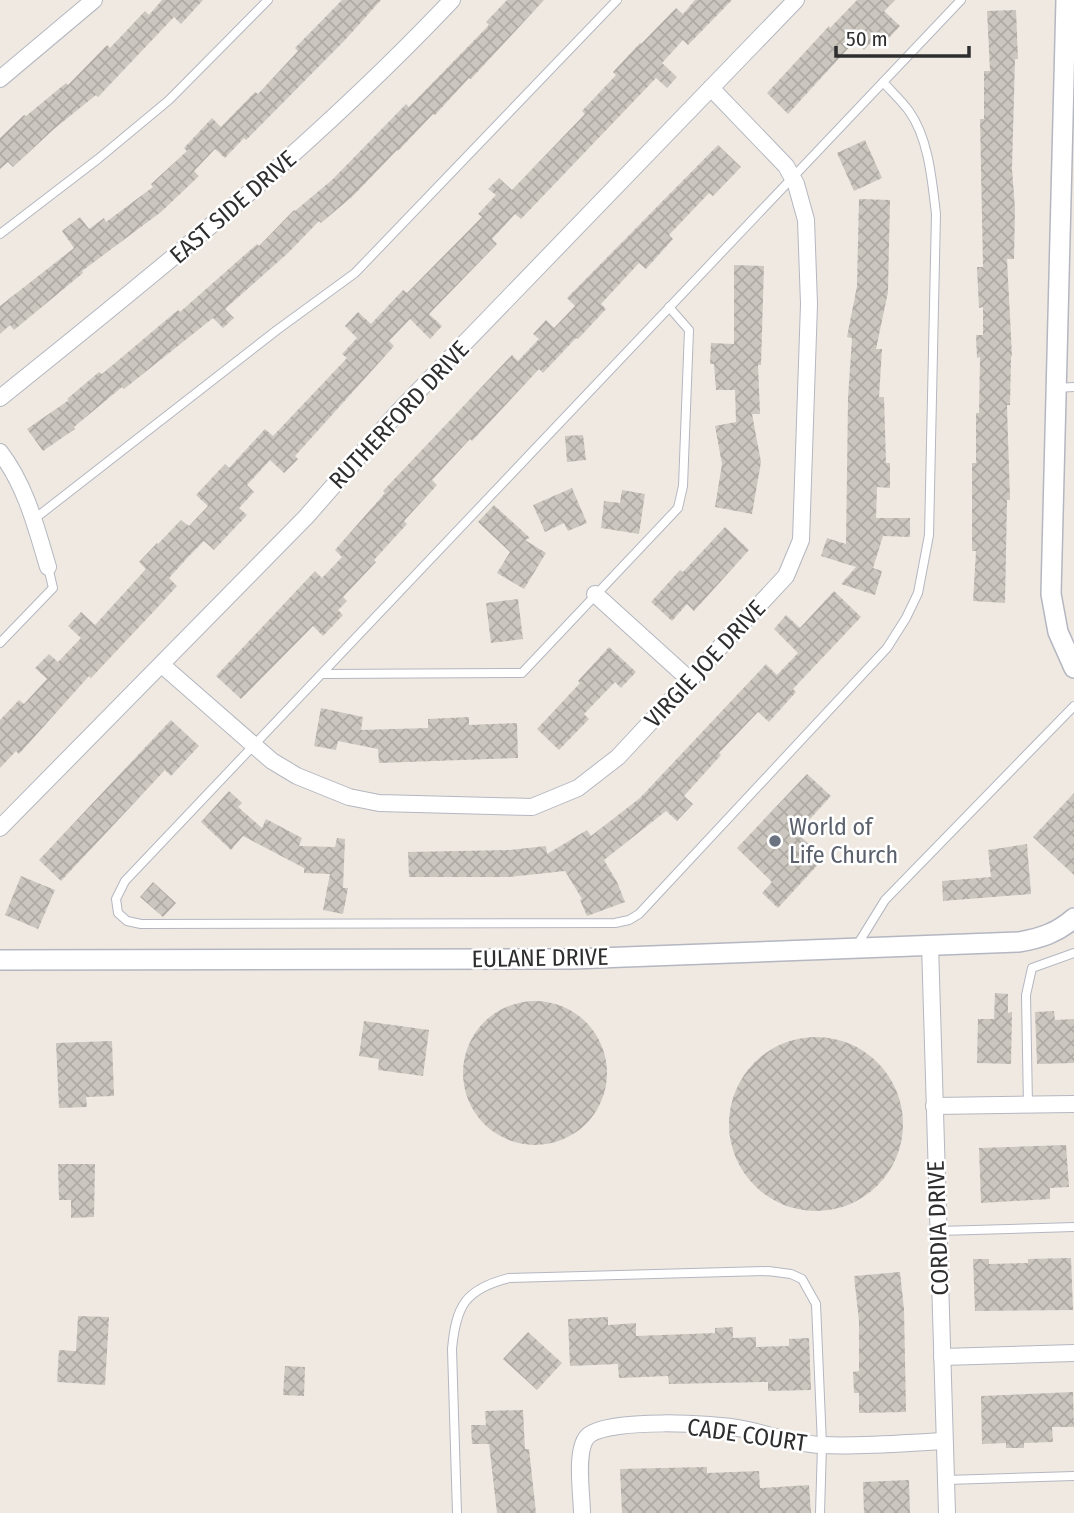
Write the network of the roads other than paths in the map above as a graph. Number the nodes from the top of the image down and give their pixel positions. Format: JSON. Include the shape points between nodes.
{"nodes":[{"id":1,"x":94,"y":0,"type":"edge"},
{"id":2,"x":268,"y":0,"type":"edge"},
{"id":3,"x":452,"y":0,"type":"edge"},
{"id":4,"x":617,"y":0,"type":"edge"},
{"id":5,"x":796,"y":0,"type":"edge"},
{"id":6,"x":961,"y":0,"type":"edge"},
{"id":7,"x":1066,"y":0,"type":"edge"},
{"id":8,"x":1069,"y":63,"type":"edge"},
{"id":9,"x":0,"y":79,"type":"edge"},
{"id":10,"x":883,"y":82,"type":"junction"},
{"id":11,"x":711,"y":88,"type":"junction"},
{"id":12,"x":1069,"y":117,"type":"edge"},
{"id":13,"x":792,"y":177,"type":"junction"},
{"id":14,"x":0,"y":234,"type":"edge"},
{"id":15,"x":668,"y":307,"type":"junction"},
{"id":16,"x":1065,"y":387,"type":"edge"},
{"id":17,"x":0,"y":398,"type":"edge"},
{"id":18,"x":0,"y":452,"type":"edge"},
{"id":19,"x":33,"y":520,"type":"junction"},
{"id":20,"x":48,"y":567,"type":"joint"},
{"id":21,"x":595,"y":594,"type":"junction"},
{"id":22,"x":0,"y":643,"type":"edge"},
{"id":23,"x":162,"y":665,"type":"junction"},
{"id":24,"x":1074,"y":668,"type":"edge"},
{"id":25,"x":323,"y":674,"type":"junction"},
{"id":26,"x":691,"y":681,"type":"junction"},
{"id":27,"x":1074,"y":706,"type":"edge"},
{"id":28,"x":255,"y":746,"type":"junction"},
{"id":29,"x":0,"y":828,"type":"edge"},
{"id":30,"x":1074,"y":918,"type":"edge"},
{"id":31,"x":930,"y":944,"type":"junction"},
{"id":32,"x":856,"y":947,"type":"junction"},
{"id":33,"x":1074,"y":953,"type":"edge"},
{"id":34,"x":0,"y":960,"type":"edge"},
{"id":35,"x":1074,"y":1104,"type":"edge"},
{"id":36,"x":1028,"y":1105,"type":"junction"},
{"id":37,"x":934,"y":1106,"type":"junction"},
{"id":38,"x":1074,"y":1227,"type":"edge"},
{"id":39,"x":938,"y":1231,"type":"junction"},
{"id":40,"x":1074,"y":1353,"type":"edge"},
{"id":41,"x":942,"y":1357,"type":"junction"},
{"id":42,"x":944,"y":1441,"type":"junction"},
{"id":43,"x":822,"y":1445,"type":"junction"},
{"id":44,"x":1074,"y":1476,"type":"edge"},
{"id":45,"x":946,"y":1480,"type":"junction"},
{"id":46,"x":457,"y":1513,"type":"edge"},
{"id":47,"x":582,"y":1513,"type":"edge"},
{"id":48,"x":820,"y":1513,"type":"edge"},
{"id":49,"x":947,"y":1513,"type":"edge"}],
"edges":[{"from":1,"to":9,"type":"street"},
{"from":2,"to":14,"type":"lane","via":[[169,100]]},
{"from":3,"to":17,"type":"street","name":"EAST SIDE DRIVE","via":[[313,137],[174,259]]},
{"from":4,"to":19,"type":"lane","via":[[355,273]]},
{"from":5,"to":11,"type":"street","name":"RUTHERFORD DRIVE"},
{"from":6,"to":10,"type":"lane"},
{"from":7,"to":8,"type":"street"},
{"from":8,"to":12,"type":"street"},
{"from":10,"to":13,"type":"lane"},
{"from":10,"to":28,"type":"lane","via":[[910,112],[922,137],[936,214],[929,535],[918,593],[887,648],[639,914],[615,923],[127,921],[118,913],[116,899],[125,881]]},
{"from":11,"to":13,"type":"street","name":"VIRGIE JOE DRIVE"},
{"from":11,"to":23,"type":"street","name":"RUTHERFORD DRIVE"},
{"from":12,"to":16,"type":"street"},
{"from":13,"to":15,"type":"lane"},
{"from":13,"to":26,"type":"street","name":"VIRGIE JOE DRIVE","via":[[806,220],[809,304],[801,540],[786,576]]},
{"from":15,"to":21,"type":"lane","via":[[690,330],[683,486],[678,508]]},
{"from":15,"to":25,"type":"lane"},
{"from":16,"to":24,"type":"street","via":[[1051,594],[1058,632]]},
{"from":18,"to":19,"type":"street","via":[[12,468]]},
{"from":19,"to":20,"type":"street"},
{"from":20,"to":22,"type":"lane","via":[[53,588]]},
{"from":21,"to":25,"type":"lane","via":[[522,673]]},
{"from":21,"to":26,"type":"street"},
{"from":23,"to":28,"type":"street","name":"VIRGIE JOE DRIVE"},
{"from":23,"to":29,"type":"street","name":"RUTHERFORD DRIVE"},
{"from":25,"to":28,"type":"lane"},
{"from":26,"to":28,"type":"street","name":"VIRGIE JOE DRIVE","via":[[618,757],[579,788],[532,807],[379,803],[349,797],[298,776]]},
{"from":27,"to":32,"type":"lane","via":[[885,900]]},
{"from":30,"to":31,"type":"street","name":"EULANE DRIVE","via":[[1062,929],[1019,942]]},
{"from":31,"to":32,"type":"street","name":"EULANE DRIVE"},
{"from":31,"to":37,"type":"street","name":"CORDIA DRIVE"},
{"from":32,"to":34,"type":"street","name":"EULANE DRIVE","via":[[572,959]]},
{"from":33,"to":36,"type":"lane","via":[[1039,964],[1028,979]]},
{"from":35,"to":36,"type":"street"},
{"from":36,"to":37,"type":"street"},
{"from":37,"to":39,"type":"street","name":"CORDIA DRIVE"},
{"from":38,"to":39,"type":"lane"},
{"from":39,"to":41,"type":"street","name":"CORDIA DRIVE"},
{"from":40,"to":41,"type":"street"},
{"from":41,"to":42,"type":"street","name":"CORDIA DRIVE"},
{"from":42,"to":43,"type":"street","name":"CADE COURT"},
{"from":42,"to":45,"type":"street","name":"CORDIA DRIVE"},
{"from":43,"to":46,"type":"lane","via":[[816,1304],[802,1279],[768,1271],[509,1278],[480,1288],[458,1310],[454,1326]]},
{"from":43,"to":47,"type":"street","name":"CADE COURT","via":[[712,1425],[609,1427],[584,1441]]},
{"from":43,"to":48,"type":"lane"},
{"from":44,"to":45,"type":"lane"},
{"from":45,"to":49,"type":"street","name":"CORDIA DRIVE"}]}
